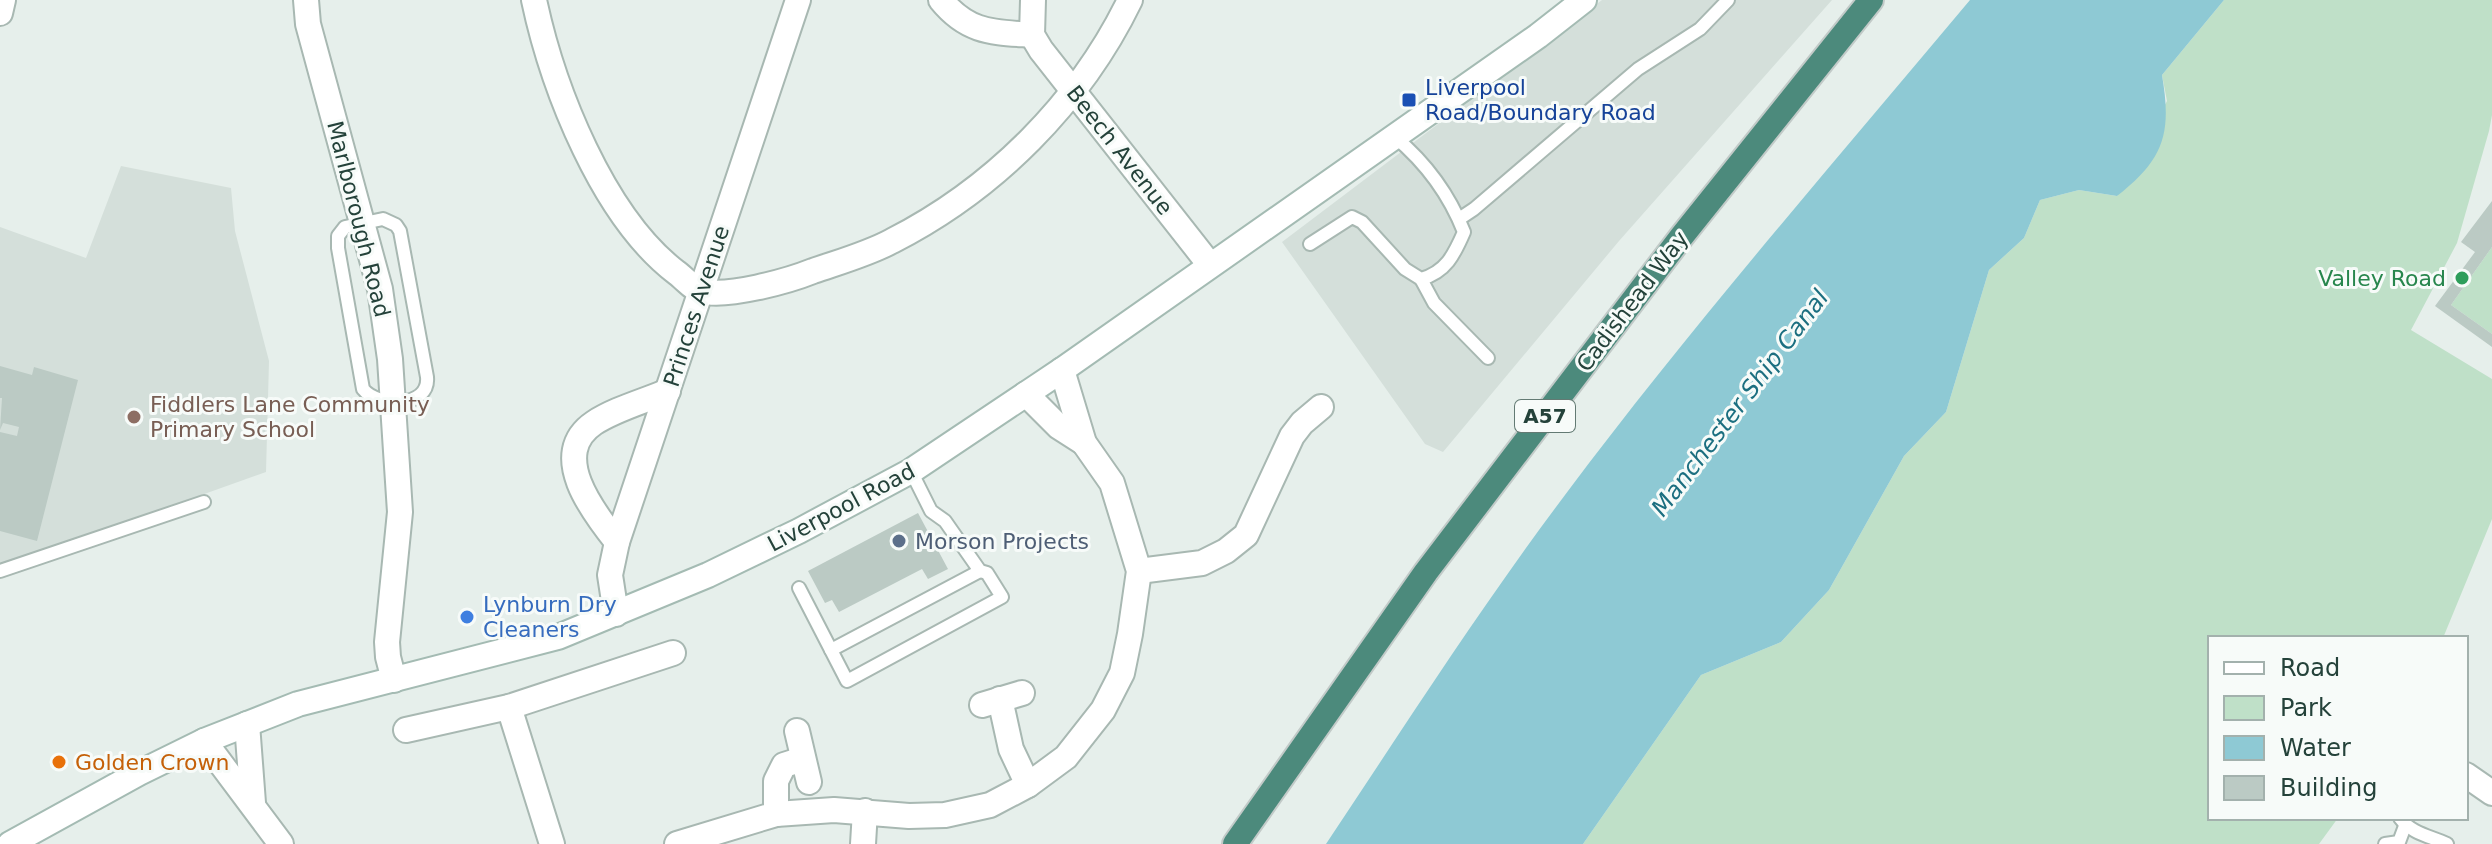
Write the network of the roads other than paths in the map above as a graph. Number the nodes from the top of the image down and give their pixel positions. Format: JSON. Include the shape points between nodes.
{"nodes":[{"id":1,"x":3,"y":0,"type":"edge"},
{"id":2,"x":306,"y":0,"type":"edge"},
{"id":3,"x":534,"y":0,"type":"edge"},
{"id":4,"x":798,"y":0,"type":"edge"},
{"id":5,"x":941,"y":0,"type":"edge"},
{"id":6,"x":1033,"y":0,"type":"edge"},
{"id":7,"x":1130,"y":0,"type":"edge"},
{"id":8,"x":1584,"y":0,"type":"edge"},
{"id":9,"x":1728,"y":0,"type":"edge"},
{"id":10,"x":1871,"y":0,"type":"edge"},
{"id":11,"x":0,"y":13,"type":"edge"},
{"id":12,"x":1032,"y":35,"type":"junction"},
{"id":13,"x":1074,"y":90,"type":"junction"},
{"id":14,"x":1395,"y":137,"type":"junction"},
{"id":15,"x":1459,"y":219,"type":"junction"},
{"id":16,"x":362,"y":223,"type":"junction"},
{"id":17,"x":1310,"y":244,"type":"dead end"},
{"id":18,"x":1210,"y":265,"type":"junction"},
{"id":19,"x":1421,"y":279,"type":"junction"},
{"id":20,"x":700,"y":291,"type":"junction"},
{"id":21,"x":1488,"y":358,"type":"dead end"},
{"id":22,"x":1062,"y":370,"type":"junction"},
{"id":23,"x":668,"y":391,"type":"junction"},
{"id":24,"x":1026,"y":394,"type":"junction"},
{"id":25,"x":392,"y":401,"type":"junction"},
{"id":26,"x":1303,"y":413,"type":"dead end"},
{"id":27,"x":1084,"y":443,"type":"junction"},
{"id":28,"x":911,"y":471,"type":"junction"},
{"id":29,"x":204,"y":502,"type":"dead end"},
{"id":30,"x":617,"y":542,"type":"junction"},
{"id":31,"x":0,"y":571,"type":"edge"},
{"id":32,"x":980,"y":571,"type":"junction"},
{"id":33,"x":1139,"y":571,"type":"junction"},
{"id":34,"x":799,"y":588,"type":"dead end"},
{"id":35,"x":616,"y":614,"type":"junction"},
{"id":36,"x":831,"y":650,"type":"junction"},
{"id":37,"x":673,"y":653,"type":"dead end"},
{"id":38,"x":394,"y":680,"type":"junction"},
{"id":39,"x":1001,"y":699,"type":"dead end"},
{"id":40,"x":509,"y":707,"type":"junction"},
{"id":41,"x":247,"y":724,"type":"junction"},
{"id":42,"x":406,"y":730,"type":"dead end"},
{"id":43,"x":797,"y":731,"type":"dead end"},
{"id":44,"x":204,"y":741,"type":"junction"},
{"id":45,"x":2468,"y":776,"type":"edge"},
{"id":46,"x":1028,"y":785,"type":"junction"},
{"id":47,"x":2492,"y":793,"type":"edge"},
{"id":48,"x":253,"y":803,"type":"junction"},
{"id":49,"x":865,"y":811,"type":"junction"},
{"id":50,"x":776,"y":814,"type":"junction"},
{"id":51,"x":2403,"y":822,"type":"edge"},
{"id":52,"x":10,"y":844,"type":"edge"},
{"id":53,"x":281,"y":844,"type":"edge"},
{"id":54,"x":552,"y":844,"type":"edge"},
{"id":55,"x":677,"y":844,"type":"edge"},
{"id":56,"x":863,"y":844,"type":"edge"},
{"id":57,"x":1235,"y":844,"type":"edge"},
{"id":58,"x":2385,"y":844,"type":"edge"},
{"id":59,"x":2447,"y":844,"type":"edge"}],
"edges":[{"from":1,"to":11,"type":"street"},
{"from":2,"to":16,"type":"street","name":"Marlborough Road"},
{"from":3,"to":20,"type":"street","via":[[543,44],[584,149],[659,260]]},
{"from":4,"to":20,"type":"street","name":"Princes Avenue"},
{"from":5,"to":12,"type":"street","via":[[968,25]]},
{"from":6,"to":12,"type":"street"},
{"from":7,"to":13,"type":"street"},
{"from":8,"to":14,"type":"street","name":"Liverpool Road"},
{"from":9,"to":15,"type":"lane","via":[[1700,29],[1638,69]]},
{"from":10,"to":57,"type":"highway","name":"Cadishead Way","number":"A57","via":[[1682,236],[1426,572]]},
{"from":12,"to":13,"type":"street","name":"Beech Avenue"},
{"from":13,"to":18,"type":"street","name":"Beech Avenue"},
{"from":13,"to":20,"type":"street","via":[[994,174],[891,242],[786,282],[731,292]]},
{"from":14,"to":15,"type":"lane","via":[[1419,157]]},
{"from":14,"to":18,"type":"street","name":"Liverpool Road"},
{"from":15,"to":19,"type":"lane","via":[[1464,232],[1446,267]]},
{"from":16,"to":25,"type":"street","name":"Marlborough Road","via":[[380,289]]},
{"from":16,"to":25,"type":"lane","via":[[341,231],[338,248],[363,389],[379,401]]},
{"from":16,"to":25,"type":"lane","via":[[383,219],[400,231],[427,377],[427,389],[418,398]]},
{"from":17,"to":19,"type":"lane","via":[[1352,217]]},
{"from":18,"to":22,"type":"street","name":"Liverpool Road"},
{"from":19,"to":21,"type":"lane","via":[[1434,303]]},
{"from":20,"to":23,"type":"street","name":"Princes Avenue"},
{"from":22,"to":24,"type":"street","name":"Liverpool Road"},
{"from":22,"to":27,"type":"street"},
{"from":23,"to":30,"type":"street","name":"Princes Avenue"},
{"from":23,"to":30,"type":"street","via":[[595,422],[576,445],[575,470],[585,496]]},
{"from":24,"to":27,"type":"street"},
{"from":24,"to":28,"type":"street","name":"Liverpool Road"},
{"from":25,"to":38,"type":"street","name":"Marlborough Road","via":[[400,512],[387,642]]},
{"from":26,"to":33,"type":"street","via":[[1246,535],[1202,563]]},
{"from":27,"to":33,"type":"street","via":[[1112,483]]},
{"from":28,"to":32,"type":"lane","via":[[931,511],[945,521]]},
{"from":28,"to":35,"type":"street","name":"Liverpool Road","via":[[799,531]]},
{"from":29,"to":31,"type":"lane"},
{"from":30,"to":35,"type":"street","name":"Princes Avenue","via":[[610,575]]},
{"from":32,"to":36,"type":"lane"},
{"from":32,"to":36,"type":"lane","via":[[987,573],[1002,597],[847,681]]},
{"from":33,"to":46,"type":"street","via":[[1122,673],[1103,710],[1066,757]]},
{"from":34,"to":36,"type":"lane"},
{"from":35,"to":38,"type":"street","name":"Liverpool Road","via":[[558,637]]},
{"from":37,"to":40,"type":"street"},
{"from":38,"to":41,"type":"street","name":"Liverpool Road","via":[[298,704]]},
{"from":39,"to":46,"type":"street","via":[[1011,749]]},
{"from":40,"to":42,"type":"street"},
{"from":40,"to":54,"type":"street"},
{"from":41,"to":44,"type":"street","name":"Liverpool Road"},
{"from":41,"to":48,"type":"street"},
{"from":43,"to":50,"type":"street","via":[[806,770],[784,765],[776,781]]},
{"from":44,"to":48,"type":"street"},
{"from":44,"to":52,"type":"street","name":"Liverpool Road"},
{"from":45,"to":47,"type":"street"},
{"from":46,"to":49,"type":"street","via":[[990,805],[945,815]]},
{"from":48,"to":53,"type":"street"},
{"from":49,"to":50,"type":"street"},
{"from":49,"to":56,"type":"street"},
{"from":50,"to":55,"type":"street"},
{"from":51,"to":58,"type":"lane","via":[[2399,842]]},
{"from":51,"to":59,"type":"lane"}]}
